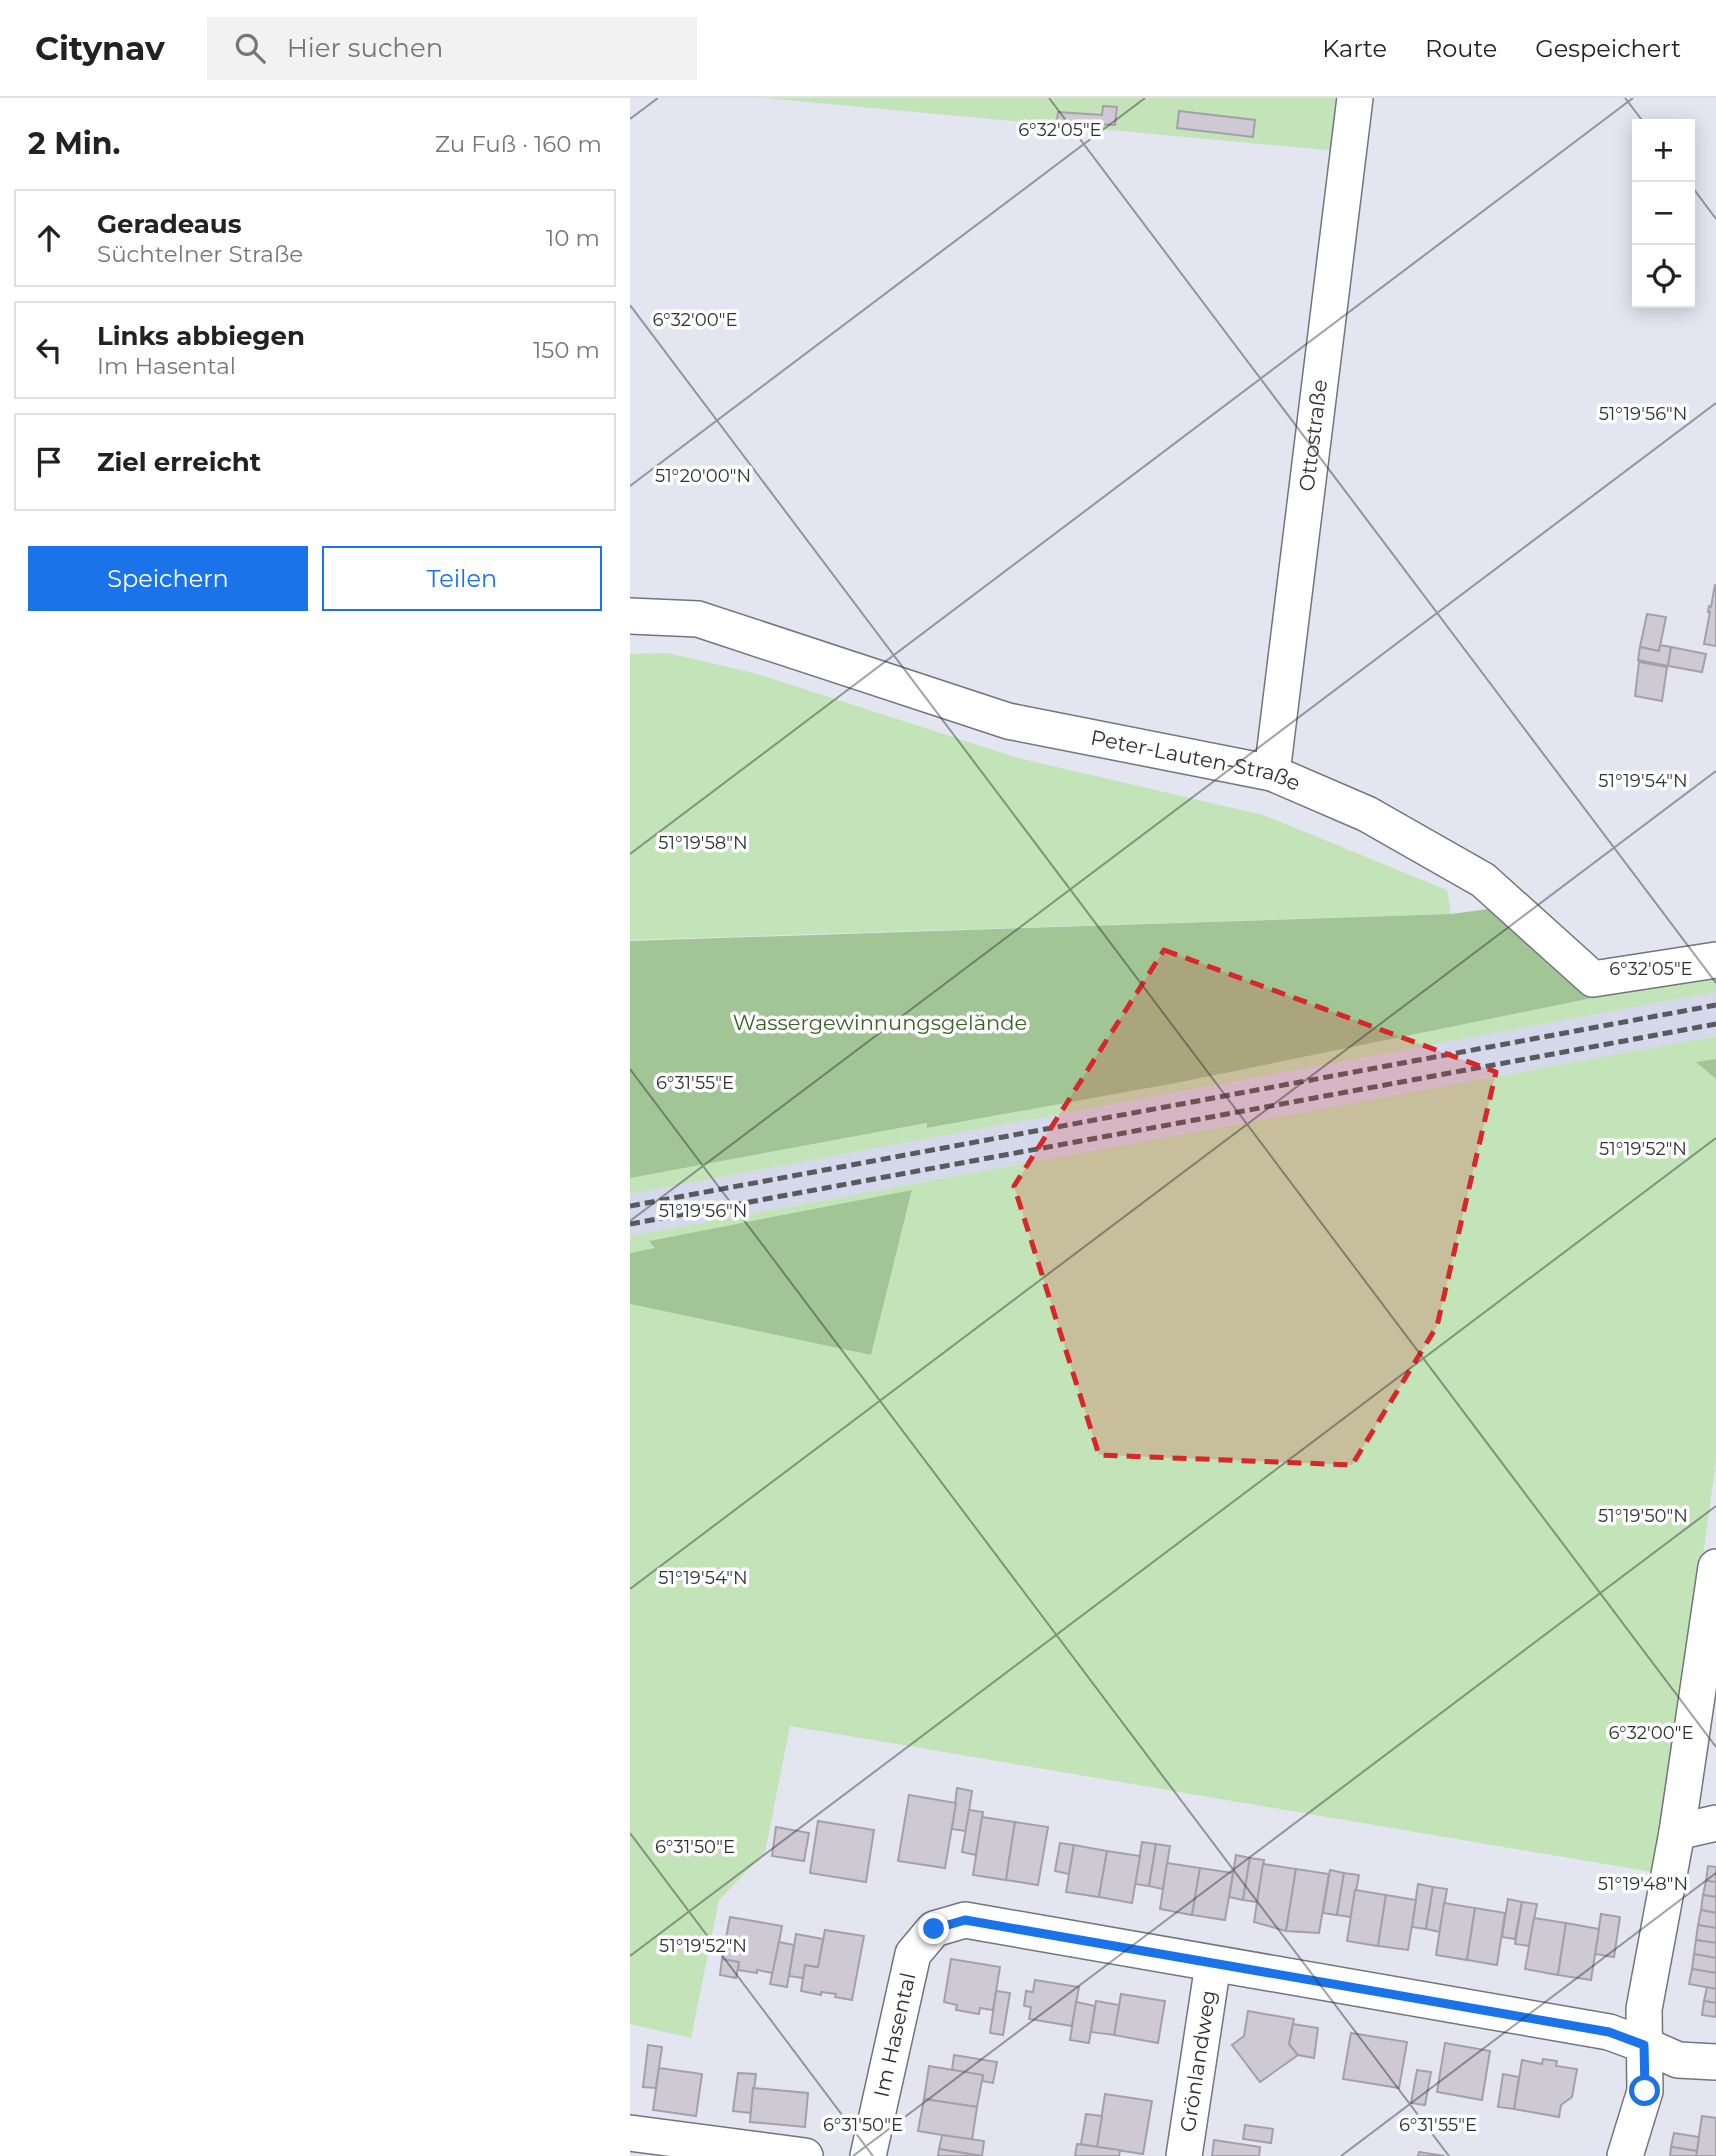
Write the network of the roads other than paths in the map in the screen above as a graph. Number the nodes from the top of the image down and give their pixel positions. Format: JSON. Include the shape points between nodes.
{"nodes":[{"id":1,"x":1355,"y":98,"type":"edge"},
{"id":2,"x":630,"y":616,"type":"edge"},
{"id":3,"x":1272,"y":773,"type":"junction"},
{"id":4,"x":1716,"y":960,"type":"edge"},
{"id":5,"x":1716,"y":1567,"type":"edge"},
{"id":6,"x":1716,"y":1823,"type":"edge"},
{"id":7,"x":1677,"y":1832,"type":"junction"},
{"id":8,"x":1213,"y":1964,"type":"junction"},
{"id":9,"x":1644,"y":2045,"type":"junction"},
{"id":10,"x":1716,"y":2062,"type":"edge"},
{"id":11,"x":630,"y":2133,"type":"edge"},
{"id":12,"x":805,"y":2156,"type":"edge"},
{"id":13,"x":869,"y":2156,"type":"edge"},
{"id":14,"x":1184,"y":2156,"type":"edge"},
{"id":15,"x":1625,"y":2156,"type":"edge"}],
"edges":[{"from":1,"to":3,"type":"street","name":"Ottostraße"},
{"from":2,"to":3,"type":"street","name":"Peter-Lauten-Straße","via":[[698,619],[1008,721]]},
{"from":3,"to":4,"type":"street","name":"Peter-Lauten-Straße","via":[[1367,814],[1483,880],[1593,979]]},
{"from":5,"to":7,"type":"street"},
{"from":6,"to":7,"type":"street"},
{"from":7,"to":9,"type":"street","via":[[1644,2008]]},
{"from":8,"to":9,"type":"street","name":"Im Hasental","via":[[1609,2032]]},
{"from":8,"to":13,"type":"street","name":"Im Hasental","via":[[965,1920],[934,1929],[913,1954]]},
{"from":8,"to":14,"type":"street","name":"Grönlandweg"},
{"from":9,"to":10,"type":"street","name":"Im Hasental","via":[[1678,2060]]},
{"from":9,"to":15,"type":"street","via":[[1645,2091]]},
{"from":11,"to":12,"type":"street"}]}
